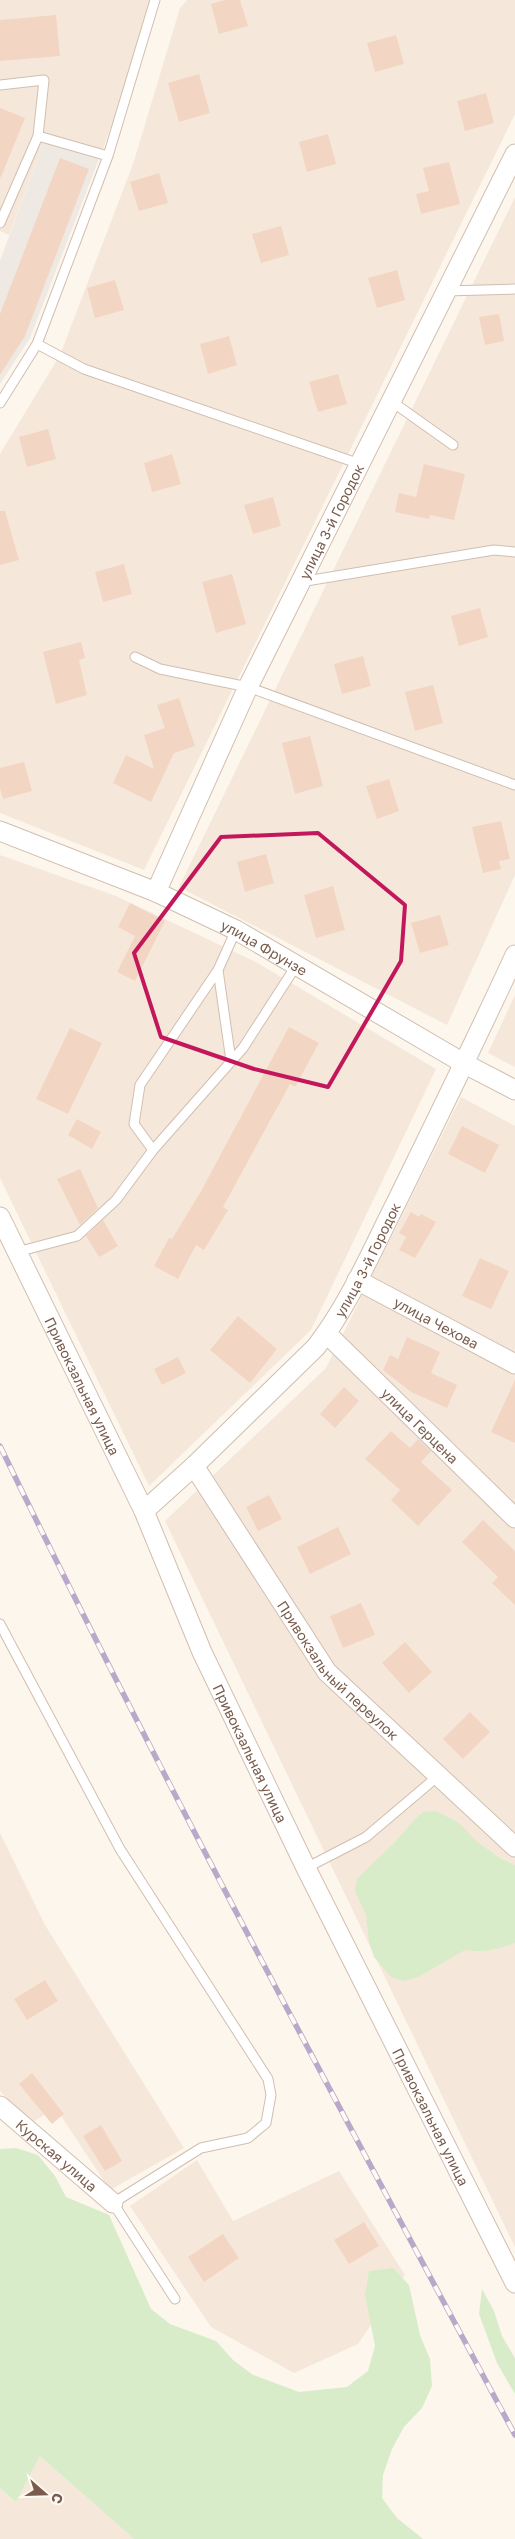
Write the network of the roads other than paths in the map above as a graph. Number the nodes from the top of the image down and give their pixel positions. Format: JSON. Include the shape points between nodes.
{"nodes":[{"id":1,"x":155,"y":0,"type":"edge"},
{"id":2,"x":0,"y":85,"type":"edge"},
{"id":3,"x":38,"y":136,"type":"junction"},
{"id":4,"x":515,"y":154,"type":"edge"},
{"id":5,"x":108,"y":156,"type":"junction"},
{"id":6,"x":0,"y":223,"type":"edge"},
{"id":7,"x":515,"y":289,"type":"edge"},
{"id":8,"x":446,"y":292,"type":"junction"},
{"id":9,"x":36,"y":344,"type":"junction"},
{"id":10,"x":391,"y":401,"type":"junction"},
{"id":11,"x":0,"y":403,"type":"edge"},
{"id":12,"x":454,"y":445,"type":"dead end"},
{"id":13,"x":360,"y":464,"type":"junction"},
{"id":14,"x":515,"y":552,"type":"edge"},
{"id":15,"x":300,"y":582,"type":"junction"},
{"id":16,"x":135,"y":657,"type":"dead end"},
{"id":17,"x":248,"y":687,"type":"junction"},
{"id":18,"x":515,"y":785,"type":"edge"},
{"id":19,"x":0,"y":830,"type":"edge"},
{"id":20,"x":156,"y":892,"type":"junction"},
{"id":21,"x":236,"y":930,"type":"junction"},
{"id":22,"x":515,"y":955,"type":"edge"},
{"id":23,"x":296,"y":966,"type":"junction"},
{"id":24,"x":218,"y":970,"type":"junction"},
{"id":25,"x":231,"y":1061,"type":"junction"},
{"id":26,"x":465,"y":1064,"type":"junction"},
{"id":27,"x":515,"y":1090,"type":"edge"},
{"id":28,"x":152,"y":1150,"type":"junction"},
{"id":29,"x":0,"y":1217,"type":"edge"},
{"id":30,"x":17,"y":1252,"type":"junction"},
{"id":31,"x":357,"y":1280,"type":"junction"},
{"id":32,"x":326,"y":1334,"type":"junction"},
{"id":33,"x":515,"y":1364,"type":"edge"},
{"id":34,"x":194,"y":1466,"type":"junction"},
{"id":35,"x":144,"y":1511,"type":"junction"},
{"id":36,"x":515,"y":1518,"type":"edge"},
{"id":37,"x":0,"y":1624,"type":"edge"},
{"id":38,"x":438,"y":1776,"type":"junction"},
{"id":39,"x":515,"y":1847,"type":"edge"},
{"id":40,"x":306,"y":1868,"type":"junction"},
{"id":41,"x":0,"y":2106,"type":"edge"},
{"id":42,"x":113,"y":2203,"type":"junction"},
{"id":43,"x":514,"y":2279,"type":"edge"},
{"id":44,"x":175,"y":2299,"type":"dead end"}],
"edges":[{"from":1,"to":5,"type":"lane"},
{"from":2,"to":3,"type":"lane","via":[[44,80]]},
{"from":3,"to":5,"type":"lane"},
{"from":3,"to":6,"type":"lane"},
{"from":4,"to":8,"type":"street","name":"улица 3-й Городок"},
{"from":5,"to":9,"type":"lane"},
{"from":7,"to":8,"type":"lane"},
{"from":8,"to":10,"type":"street","name":"улица 3-й Городок"},
{"from":9,"to":11,"type":"lane"},
{"from":9,"to":13,"type":"lane","via":[[84,369]]},
{"from":10,"to":12,"type":"lane"},
{"from":10,"to":13,"type":"street","name":"улица 3-й Городок"},
{"from":13,"to":15,"type":"street","name":"улица 3-й Городок"},
{"from":14,"to":15,"type":"lane","via":[[494,550]]},
{"from":15,"to":17,"type":"street","name":"улица 3-й Городок"},
{"from":16,"to":17,"type":"lane","via":[[160,669]]},
{"from":17,"to":18,"type":"lane"},
{"from":17,"to":20,"type":"street","name":"улица 3-й Городок"},
{"from":19,"to":20,"type":"street","name":"улица Фрунзе"},
{"from":20,"to":21,"type":"street","name":"улица Фрунзе"},
{"from":21,"to":23,"type":"street","name":"улица Фрунзе"},
{"from":21,"to":24,"type":"lane"},
{"from":22,"to":26,"type":"street","name":"улица 3-й Городок"},
{"from":23,"to":25,"type":"lane","via":[[243,1048]]},
{"from":23,"to":26,"type":"street","name":"улица Фрунзе"},
{"from":24,"to":25,"type":"lane"},
{"from":24,"to":28,"type":"lane","via":[[140,1085],[134,1124]]},
{"from":25,"to":28,"type":"lane"},
{"from":26,"to":27,"type":"street","name":"улица Фрунзе"},
{"from":26,"to":31,"type":"street","name":"улица 3-й Городок"},
{"from":28,"to":30,"type":"lane","via":[[116,1200],[77,1236]]},
{"from":29,"to":30,"type":"street","name":"Привокзальная улица"},
{"from":30,"to":35,"type":"street","name":"Привокзальная улица"},
{"from":31,"to":32,"type":"street","name":"улица 3-й Городок"},
{"from":31,"to":33,"type":"street","name":"улица Чехова"},
{"from":32,"to":34,"type":"street","name":"улица 3-й Городок"},
{"from":32,"to":36,"type":"street","name":"улица Герцена"},
{"from":34,"to":35,"type":"street","name":"улица 3-й Городок"},
{"from":34,"to":38,"type":"street","name":"Привокзальный переулок","via":[[327,1672]]},
{"from":35,"to":40,"type":"street","name":"Привокзальная улица","via":[[202,1652]]},
{"from":37,"to":42,"type":"lane","via":[[120,1849],[268,2079],[271,2095],[266,2123],[248,2138],[201,2148]]},
{"from":38,"to":39,"type":"street","name":"Привокзальный переулок"},
{"from":38,"to":40,"type":"lane","via":[[366,1837]]},
{"from":40,"to":43,"type":"street","name":"Привокзальная улица"},
{"from":41,"to":42,"type":"street","name":"Курская улица"},
{"from":42,"to":44,"type":"lane"}]}
